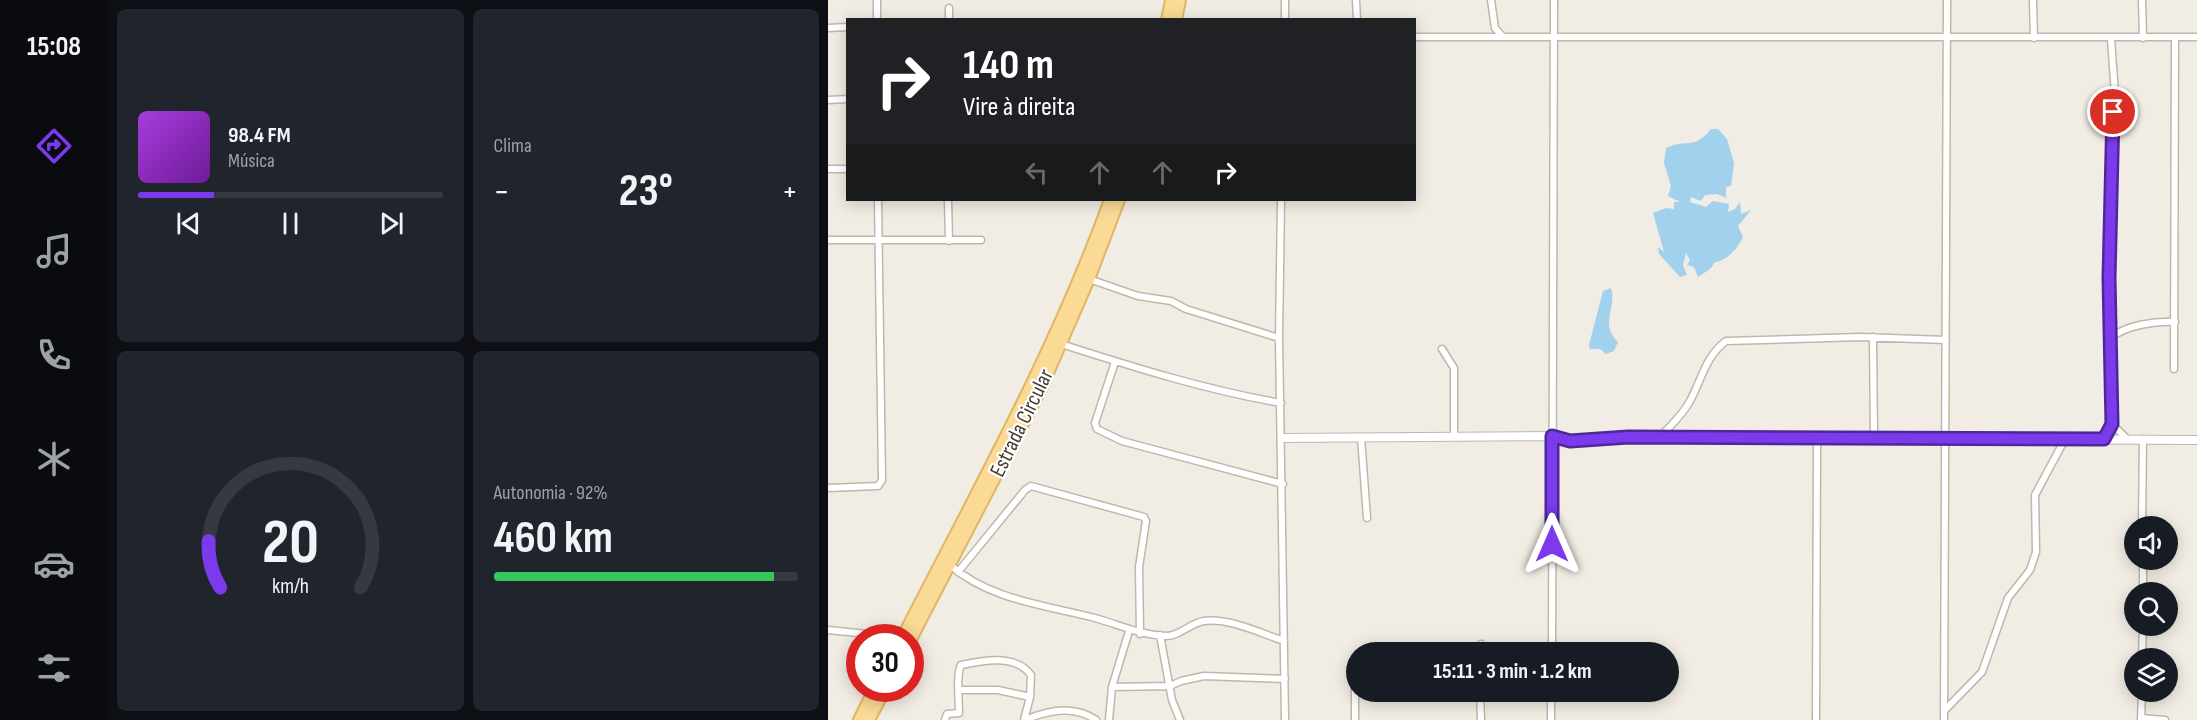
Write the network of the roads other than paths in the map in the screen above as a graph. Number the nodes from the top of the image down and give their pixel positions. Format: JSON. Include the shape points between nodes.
{"nodes":[{"id":1,"x":877,"y":0,"type":"edge"},
{"id":2,"x":1171,"y":0,"type":"edge"},
{"id":3,"x":1180,"y":0,"type":"edge"},
{"id":4,"x":1285,"y":0,"type":"edge"},
{"id":5,"x":1356,"y":0,"type":"edge"},
{"id":6,"x":1491,"y":0,"type":"edge"},
{"id":7,"x":1554,"y":0,"type":"edge"},
{"id":8,"x":1947,"y":0,"type":"edge"},
{"id":9,"x":2033,"y":0,"type":"edge"},
{"id":10,"x":2142,"y":0,"type":"edge"},
{"id":11,"x":949,"y":8,"type":"dead end"},
{"id":12,"x":877,"y":18,"type":"edge"},
{"id":13,"x":949,"y":18,"type":"edge"},
{"id":14,"x":1167,"y":18,"type":"edge"},
{"id":15,"x":1176,"y":18,"type":"edge"},
{"id":16,"x":1285,"y":18,"type":"edge"},
{"id":17,"x":1357,"y":18,"type":"edge"},
{"id":18,"x":846,"y":27,"type":"edge"},
{"id":19,"x":828,"y":28,"type":"edge"},
{"id":20,"x":1554,"y":28,"type":"junction"},
{"id":21,"x":1416,"y":37,"type":"edge"},
{"id":22,"x":1555,"y":37,"type":"junction"},
{"id":23,"x":2197,"y":37,"type":"edge"},
{"id":24,"x":1503,"y":38,"type":"junction"},
{"id":25,"x":1544,"y":38,"type":"junction"},
{"id":26,"x":2143,"y":38,"type":"junction"},
{"id":27,"x":2175,"y":38,"type":"junction"},
{"id":28,"x":1947,"y":39,"type":"junction"},
{"id":29,"x":2034,"y":39,"type":"junction"},
{"id":30,"x":2111,"y":39,"type":"junction"},
{"id":31,"x":846,"y":99,"type":"edge"},
{"id":32,"x":828,"y":100,"type":"edge"},
{"id":33,"x":828,"y":169,"type":"edge"},
{"id":34,"x":846,"y":169,"type":"edge"},
{"id":35,"x":878,"y":201,"type":"edge"},
{"id":36,"x":948,"y":201,"type":"edge"},
{"id":37,"x":1119,"y":201,"type":"edge"},
{"id":38,"x":1281,"y":201,"type":"edge"},
{"id":39,"x":1108,"y":202,"type":"edge"},
{"id":40,"x":878,"y":239,"type":"junction"},
{"id":41,"x":828,"y":240,"type":"edge"},
{"id":42,"x":981,"y":240,"type":"dead end"},
{"id":43,"x":949,"y":241,"type":"junction"},
{"id":44,"x":1089,"y":279,"type":"junction"},
{"id":45,"x":2175,"y":322,"type":"junction"},
{"id":46,"x":1874,"y":337,"type":"junction"},
{"id":47,"x":1279,"y":338,"type":"junction"},
{"id":48,"x":2111,"y":338,"type":"junction"},
{"id":49,"x":1946,"y":340,"type":"junction"},
{"id":50,"x":1061,"y":344,"type":"junction"},
{"id":51,"x":1442,"y":349,"type":"dead end"},
{"id":52,"x":1115,"y":362,"type":"junction"},
{"id":53,"x":2174,"y":369,"type":"dead end"},
{"id":54,"x":1281,"y":403,"type":"junction"},
{"id":55,"x":2112,"y":424,"type":"junction"},
{"id":56,"x":1454,"y":436,"type":"junction"},
{"id":57,"x":1552,"y":436,"type":"junction"},
{"id":58,"x":1361,"y":437,"type":"junction"},
{"id":59,"x":1282,"y":438,"type":"junction"},
{"id":60,"x":1659,"y":438,"type":"junction"},
{"id":61,"x":1874,"y":439,"type":"junction"},
{"id":62,"x":1946,"y":439,"type":"junction"},
{"id":63,"x":2065,"y":439,"type":"junction"},
{"id":64,"x":2104,"y":439,"type":"junction"},
{"id":65,"x":2127,"y":439,"type":"junction"},
{"id":66,"x":2143,"y":439,"type":"junction"},
{"id":67,"x":1817,"y":440,"type":"junction"},
{"id":68,"x":2197,"y":440,"type":"edge"},
{"id":69,"x":1283,"y":483,"type":"junction"},
{"id":70,"x":828,"y":488,"type":"edge"},
{"id":71,"x":2142,"y":516,"type":"edge"},
{"id":72,"x":1367,"y":518,"type":"dead end"},
{"id":73,"x":954,"y":568,"type":"junction"},
{"id":74,"x":912,"y":624,"type":"edge"},
{"id":75,"x":914,"y":624,"type":"edge"},
{"id":76,"x":828,"y":630,"type":"edge"},
{"id":77,"x":1129,"y":631,"type":"junction"},
{"id":78,"x":846,"y":632,"type":"edge"},
{"id":79,"x":1140,"y":634,"type":"junction"},
{"id":80,"x":1160,"y":635,"type":"junction"},
{"id":81,"x":1284,"y":640,"type":"junction"},
{"id":82,"x":1552,"y":642,"type":"edge"},
{"id":83,"x":1285,"y":679,"type":"junction"},
{"id":84,"x":1170,"y":686,"type":"junction"},
{"id":85,"x":1112,"y":687,"type":"junction"},
{"id":86,"x":960,"y":690,"type":"junction"},
{"id":87,"x":1030,"y":697,"type":"junction"},
{"id":88,"x":867,"y":702,"type":"edge"},
{"id":89,"x":880,"y":702,"type":"edge"},
{"id":90,"x":1355,"y":702,"type":"edge"},
{"id":91,"x":1480,"y":702,"type":"edge"},
{"id":92,"x":1551,"y":702,"type":"edge"},
{"id":93,"x":2142,"y":702,"type":"edge"},
{"id":94,"x":1944,"y":711,"type":"junction"},
{"id":95,"x":873,"y":717,"type":"edge"},
{"id":96,"x":2141,"y":719,"type":"edge"},
{"id":97,"x":859,"y":720,"type":"edge"},
{"id":98,"x":945,"y":720,"type":"edge"},
{"id":99,"x":1025,"y":720,"type":"edge"},
{"id":100,"x":1096,"y":720,"type":"edge"},
{"id":101,"x":1109,"y":720,"type":"edge"},
{"id":102,"x":1180,"y":720,"type":"edge"},
{"id":103,"x":1185,"y":720,"type":"edge"},
{"id":104,"x":1285,"y":720,"type":"edge"},
{"id":105,"x":1355,"y":720,"type":"edge"},
{"id":106,"x":1481,"y":720,"type":"edge"},
{"id":107,"x":1551,"y":720,"type":"edge"},
{"id":108,"x":1816,"y":720,"type":"edge"},
{"id":109,"x":1944,"y":720,"type":"edge"},
{"id":110,"x":2165,"y":720,"type":"edge"}],
"edges":[{"from":1,"to":12,"type":"street"},
{"from":2,"to":14,"type":"main road"},
{"from":3,"to":15,"type":"main road"},
{"from":4,"to":16,"type":"street"},
{"from":5,"to":17,"type":"street"},
{"from":6,"to":24,"type":"street","via":[[1495,28]]},
{"from":7,"to":20,"type":"street"},
{"from":8,"to":28,"type":"street"},
{"from":9,"to":29,"type":"street"},
{"from":10,"to":26,"type":"street"},
{"from":11,"to":13,"type":"street"},
{"from":18,"to":19,"type":"street"},
{"from":20,"to":22,"type":"street"},
{"from":20,"to":25,"type":"street"},
{"from":21,"to":24,"type":"street"},
{"from":22,"to":25,"type":"street"},
{"from":22,"to":28,"type":"street"},
{"from":22,"to":57,"type":"street"},
{"from":23,"to":27,"type":"street"},
{"from":24,"to":25,"type":"street"},
{"from":26,"to":27,"type":"street"},
{"from":26,"to":30,"type":"street"},
{"from":27,"to":45,"type":"street"},
{"from":28,"to":29,"type":"street"},
{"from":28,"to":49,"type":"street"},
{"from":29,"to":30,"type":"street"},
{"from":30,"to":48,"type":"street","via":[[2115,94],[2110,198]]},
{"from":31,"to":32,"type":"street"},
{"from":33,"to":34,"type":"street"},
{"from":35,"to":40,"type":"street"},
{"from":36,"to":43,"type":"street"},
{"from":37,"to":44,"type":"main road","name":"Estrada Circular"},
{"from":38,"to":47,"type":"street"},
{"from":39,"to":74,"type":"main road","name":"Estrada Circular","via":[[1077,287],[1032,385]]},
{"from":40,"to":41,"type":"street"},
{"from":40,"to":43,"type":"street"},
{"from":40,"to":70,"type":"street","via":[[882,480],[878,486]]},
{"from":42,"to":43,"type":"street"},
{"from":44,"to":47,"type":"street","via":[[1138,296],[1171,301]]},
{"from":44,"to":50,"type":"main road","name":"Estrada Circular"},
{"from":45,"to":48,"type":"street","via":[[2156,322],[2117,332]]},
{"from":45,"to":53,"type":"street"},
{"from":46,"to":49,"type":"street"},
{"from":46,"to":60,"type":"street","via":[[1726,340],[1711,354],[1679,418]]},
{"from":46,"to":61,"type":"street"},
{"from":47,"to":54,"type":"street"},
{"from":48,"to":55,"type":"street"},
{"from":49,"to":62,"type":"street"},
{"from":50,"to":52,"type":"street"},
{"from":50,"to":73,"type":"main road","name":"Estrada Circular"},
{"from":51,"to":56,"type":"street","via":[[1454,368]]},
{"from":52,"to":54,"type":"street"},
{"from":52,"to":69,"type":"street","via":[[1095,423],[1097,429],[1122,441]]},
{"from":54,"to":59,"type":"street"},
{"from":55,"to":64,"type":"street"},
{"from":55,"to":65,"type":"street"},
{"from":56,"to":57,"type":"street"},
{"from":56,"to":58,"type":"street"},
{"from":57,"to":60,"type":"street","via":[[1570,441]]},
{"from":57,"to":82,"type":"street"},
{"from":58,"to":59,"type":"street"},
{"from":58,"to":72,"type":"street"},
{"from":59,"to":69,"type":"street"},
{"from":60,"to":67,"type":"street"},
{"from":61,"to":62,"type":"street"},
{"from":61,"to":67,"type":"street"},
{"from":62,"to":63,"type":"street"},
{"from":62,"to":94,"type":"street"},
{"from":63,"to":64,"type":"street"},
{"from":63,"to":94,"type":"street","via":[[2035,495],[2036,552],[2030,570],[2008,598],[1982,672]]},
{"from":64,"to":65,"type":"street"},
{"from":65,"to":66,"type":"street"},
{"from":66,"to":68,"type":"street"},
{"from":66,"to":71,"type":"street"},
{"from":67,"to":108,"type":"street"},
{"from":69,"to":81,"type":"street"},
{"from":73,"to":75,"type":"main road","name":"Estrada Circular"},
{"from":73,"to":77,"type":"street","via":[[995,593],[1096,618]]},
{"from":73,"to":79,"type":"street","via":[[1031,486],[1144,517],[1138,567]]},
{"from":76,"to":78,"type":"street"},
{"from":77,"to":79,"type":"street"},
{"from":77,"to":85,"type":"street"},
{"from":79,"to":80,"type":"street"},
{"from":80,"to":81,"type":"street","via":[[1176,635],[1193,624],[1210,621]]},
{"from":80,"to":84,"type":"street"},
{"from":81,"to":83,"type":"street"},
{"from":83,"to":84,"type":"street","via":[[1204,676]]},
{"from":83,"to":104,"type":"street"},
{"from":84,"to":85,"type":"street"},
{"from":84,"to":102,"type":"street"},
{"from":85,"to":101,"type":"street"},
{"from":86,"to":87,"type":"street","via":[[998,690]]},
{"from":86,"to":87,"type":"street","via":[[957,675],[961,665],[1013,661],[1031,675]]},
{"from":86,"to":98,"type":"street","via":[[959,713],[947,714]]},
{"from":87,"to":99,"type":"street"},
{"from":88,"to":97,"type":"main road"},
{"from":89,"to":95,"type":"main road"},
{"from":90,"to":105,"type":"street"},
{"from":91,"to":106,"type":"street"},
{"from":92,"to":107,"type":"street"},
{"from":93,"to":96,"type":"street"},
{"from":94,"to":109,"type":"street"},
{"from":96,"to":110,"type":"street"},
{"from":99,"to":100,"type":"street","via":[[1072,709]]},
{"from":102,"to":103,"type":"street"}]}
